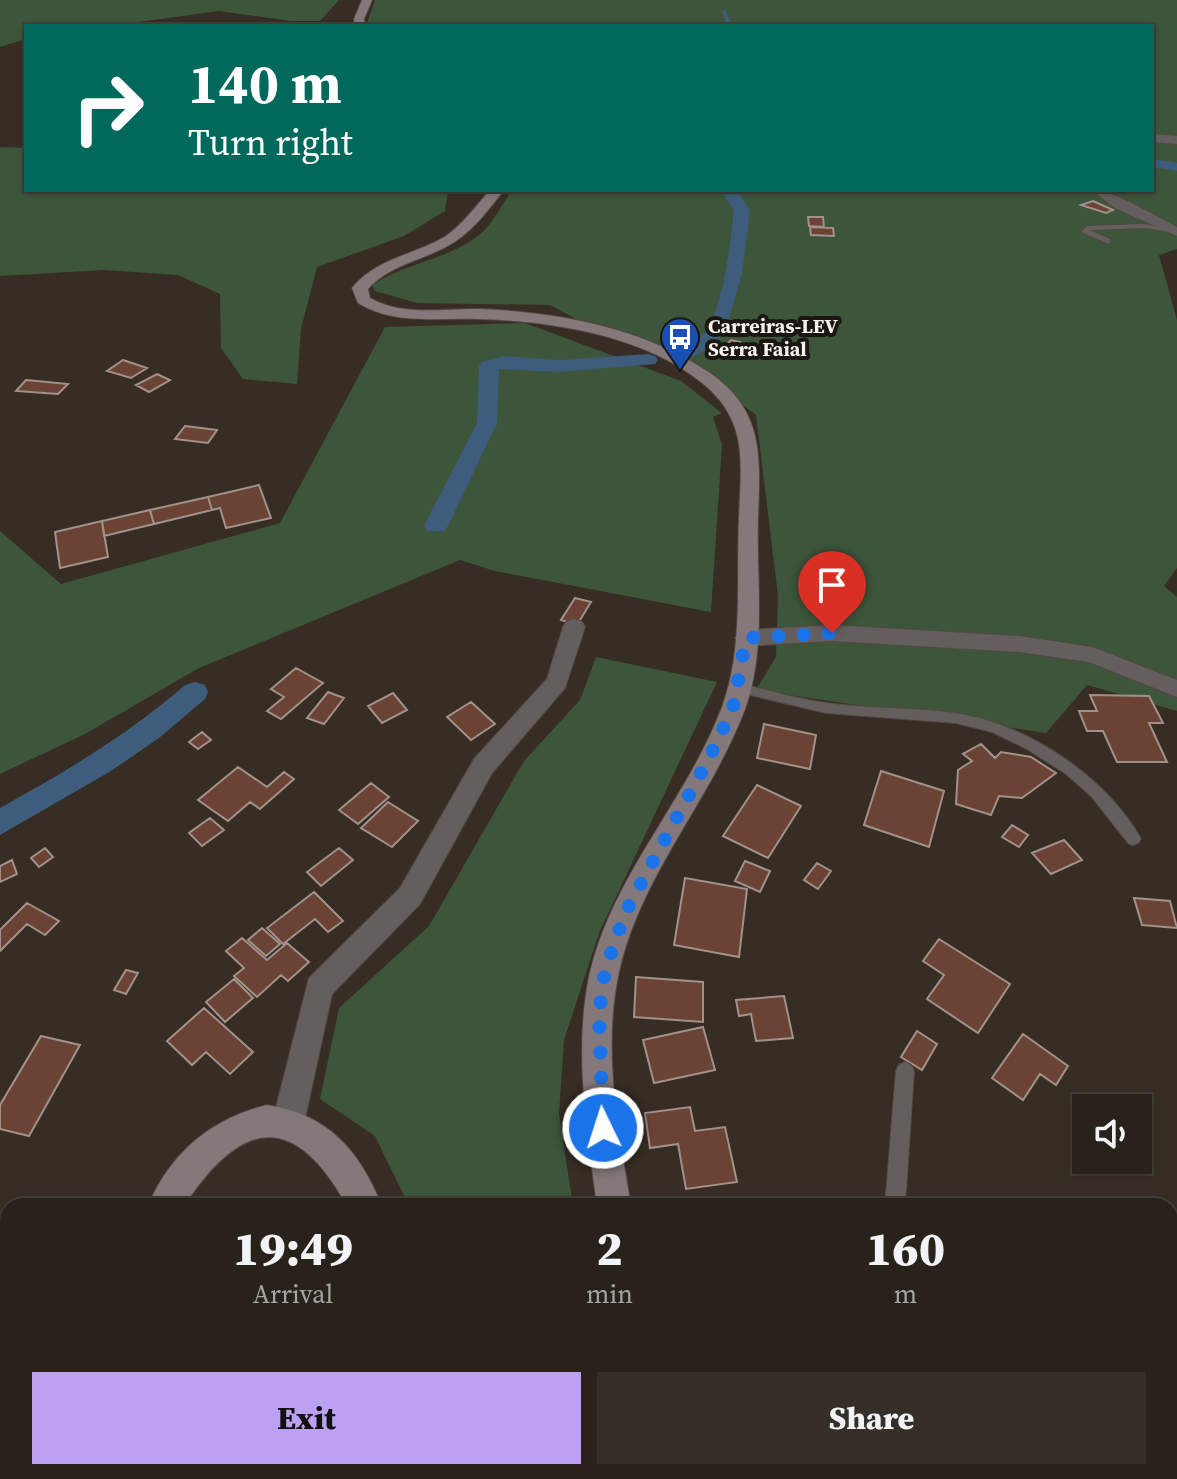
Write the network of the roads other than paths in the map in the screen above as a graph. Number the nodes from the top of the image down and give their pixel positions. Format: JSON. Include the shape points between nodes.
{"nodes":[{"id":1,"x":367,"y":0,"type":"edge"},
{"id":2,"x":360,"y":24,"type":"edge"},
{"id":3,"x":1154,"y":138,"type":"edge"},
{"id":4,"x":1177,"y":140,"type":"edge"},
{"id":5,"x":495,"y":192,"type":"edge"},
{"id":6,"x":1102,"y":192,"type":"edge"},
{"id":7,"x":1174,"y":231,"type":"edge"},
{"id":8,"x":1107,"y":241,"type":"dead end"},
{"id":9,"x":574,"y":627,"type":"dead end"},
{"id":10,"x":746,"y":638,"type":"junction"},
{"id":11,"x":738,"y":688,"type":"junction"},
{"id":12,"x":1177,"y":689,"type":"edge"},
{"id":13,"x":1133,"y":839,"type":"dead end"},
{"id":14,"x":905,"y":1071,"type":"dead end"},
{"id":15,"x":288,"y":1123,"type":"junction"},
{"id":16,"x":171,"y":1198,"type":"edge"},
{"id":17,"x":361,"y":1198,"type":"edge"},
{"id":18,"x":613,"y":1198,"type":"edge"},
{"id":19,"x":896,"y":1198,"type":"edge"}],
"edges":[{"from":1,"to":2,"type":"main road"},
{"from":3,"to":4,"type":"street"},
{"from":5,"to":10,"type":"main road","via":[[450,239],[374,273],[360,288],[363,300],[386,311],[483,314],[629,338],[676,357],[728,398],[749,437]]},
{"from":6,"to":7,"type":"street"},
{"from":7,"to":8,"type":"lane","via":[[1087,228],[1085,232]]},
{"from":9,"to":15,"type":"street","via":[[557,682],[483,766],[410,896],[319,987]]},
{"from":10,"to":11,"type":"main road"},
{"from":10,"to":12,"type":"street","via":[[832,633],[1019,644],[1092,655]]},
{"from":11,"to":13,"type":"lane","via":[[826,708],[956,718],[996,728],[1071,770]]},
{"from":11,"to":18,"type":"main road","via":[[708,760],[626,911],[605,970],[598,1067]]},
{"from":14,"to":19,"type":"lane"},
{"from":15,"to":16,"type":"main road","via":[[246,1122],[226,1132],[205,1150]]},
{"from":15,"to":17,"type":"main road","via":[[309,1131],[327,1148]]}]}
